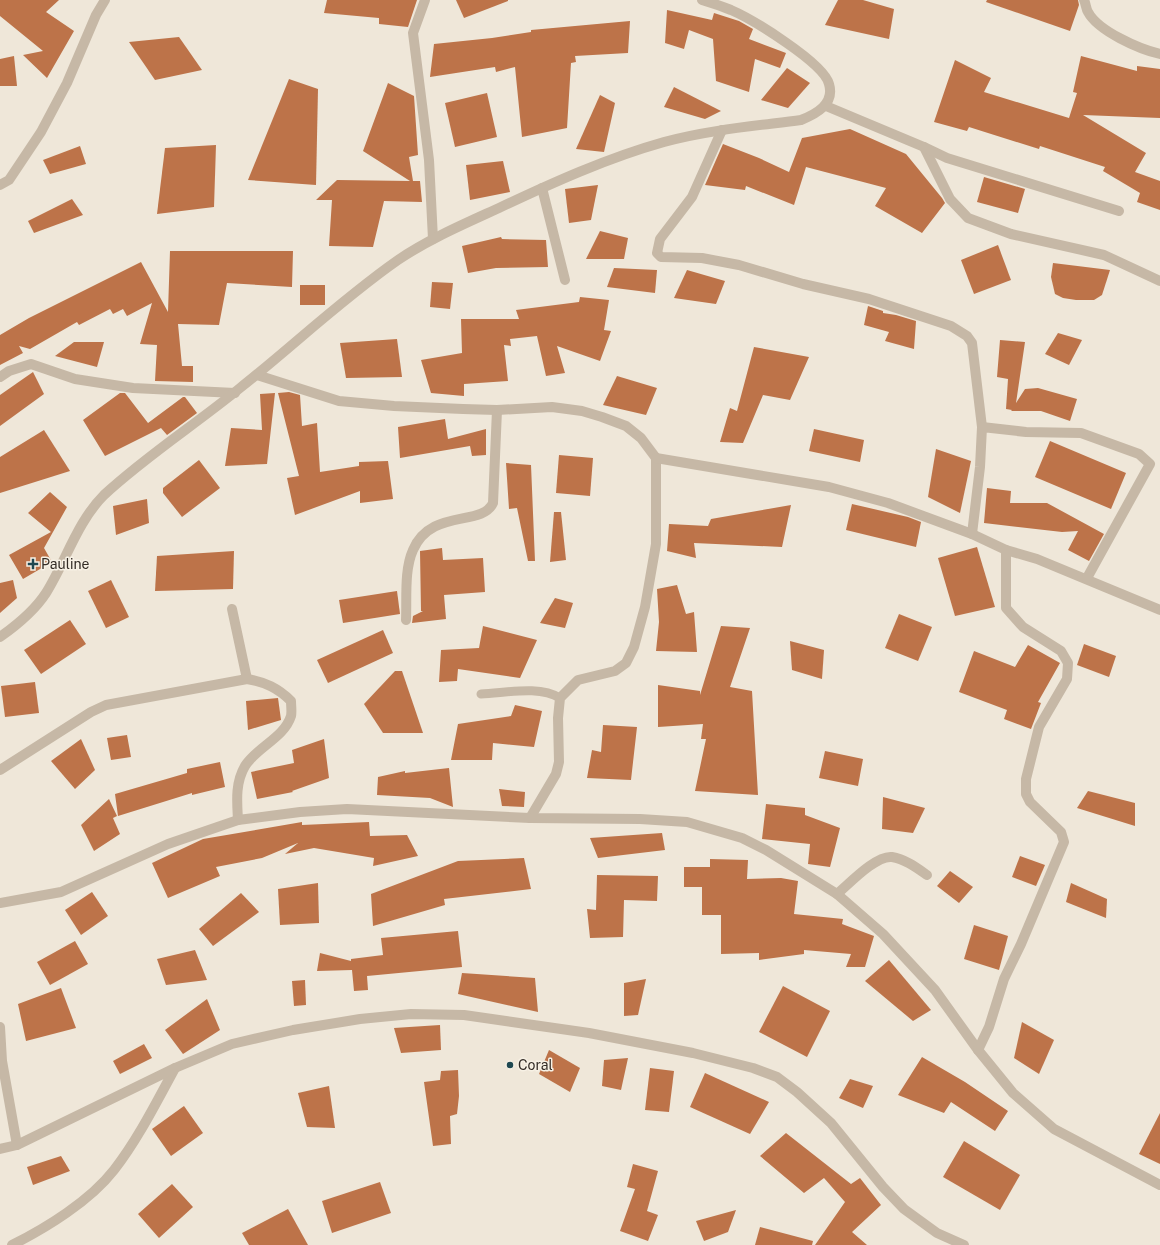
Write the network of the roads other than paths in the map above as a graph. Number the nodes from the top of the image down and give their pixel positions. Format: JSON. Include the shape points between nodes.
{"nodes":[{"id":1,"x":105,"y":0,"type":"edge"},
{"id":2,"x":425,"y":0,"type":"edge"},
{"id":3,"x":702,"y":0,"type":"edge"},
{"id":4,"x":1084,"y":0,"type":"edge"},
{"id":5,"x":1160,"y":54,"type":"edge"},
{"id":6,"x":826,"y":106,"type":"junction"},
{"id":7,"x":722,"y":130,"type":"junction"},
{"id":8,"x":924,"y":147,"type":"junction"},
{"id":9,"x":0,"y":186,"type":"edge"},
{"id":10,"x":542,"y":188,"type":"junction"},
{"id":11,"x":1119,"y":211,"type":"dead end"},
{"id":12,"x":433,"y":239,"type":"junction"},
{"id":13,"x":565,"y":280,"type":"dead end"},
{"id":14,"x":1160,"y":281,"type":"edge"},
{"id":15,"x":257,"y":375,"type":"junction"},
{"id":16,"x":0,"y":377,"type":"edge"},
{"id":17,"x":234,"y":393,"type":"junction"},
{"id":18,"x":497,"y":410,"type":"junction"},
{"id":19,"x":982,"y":427,"type":"junction"},
{"id":20,"x":656,"y":458,"type":"junction"},
{"id":21,"x":972,"y":534,"type":"junction"},
{"id":22,"x":1006,"y":550,"type":"junction"},
{"id":23,"x":1087,"y":578,"type":"junction"},
{"id":24,"x":232,"y":609,"type":"dead end"},
{"id":25,"x":1160,"y":610,"type":"edge"},
{"id":26,"x":406,"y":620,"type":"dead end"},
{"id":27,"x":0,"y":637,"type":"edge"},
{"id":28,"x":247,"y":679,"type":"junction"},
{"id":29,"x":481,"y":694,"type":"dead end"},
{"id":30,"x":560,"y":698,"type":"junction"},
{"id":31,"x":0,"y":770,"type":"edge"},
{"id":32,"x":530,"y":818,"type":"junction"},
{"id":33,"x":238,"y":820,"type":"junction"},
{"id":34,"x":927,"y":875,"type":"dead end"},
{"id":35,"x":837,"y":894,"type":"junction"},
{"id":36,"x":0,"y":903,"type":"edge"},
{"id":37,"x":0,"y":1027,"type":"edge"},
{"id":38,"x":0,"y":1030,"type":"edge"},
{"id":39,"x":978,"y":1050,"type":"junction"},
{"id":40,"x":175,"y":1068,"type":"junction"},
{"id":41,"x":17,"y":1145,"type":"junction"},
{"id":42,"x":0,"y":1149,"type":"edge"},
{"id":43,"x":1160,"y":1185,"type":"edge"},
{"id":44,"x":12,"y":1245,"type":"edge"},
{"id":45,"x":964,"y":1245,"type":"edge"}],
"edges":[{"from":1,"to":9,"type":"street","via":[[67,83],[41,132],[9,180]]},
{"from":2,"to":12,"type":"street","via":[[413,33],[429,160]]},
{"from":3,"to":6,"type":"street","via":[[732,10],[775,34],[821,71],[829,84],[830,95]]},
{"from":4,"to":5,"type":"street","via":[[1088,12],[1098,24],[1134,45]]},
{"from":6,"to":7,"type":"street","via":[[801,120]]},
{"from":6,"to":8,"type":"street"},
{"from":7,"to":10,"type":"street","via":[[637,150]]},
{"from":7,"to":19,"type":"street","via":[[692,197],[660,239],[657,253],[661,257],[702,258],[739,265],[803,284],[869,299],[951,326],[972,343]]},
{"from":8,"to":11,"type":"street","via":[[947,158]]},
{"from":8,"to":14,"type":"street","via":[[950,199],[968,218],[1011,234],[1104,255]]},
{"from":10,"to":12,"type":"street"},
{"from":10,"to":13,"type":"street"},
{"from":12,"to":15,"type":"street","via":[[396,261],[328,314]]},
{"from":15,"to":17,"type":"street"},
{"from":15,"to":18,"type":"street","via":[[339,401]]},
{"from":16,"to":17,"type":"street","via":[[9,371],[31,364],[75,379],[133,388]]},
{"from":17,"to":27,"type":"street","via":[[103,496],[89,512],[46,594],[31,611]]},
{"from":18,"to":20,"type":"street","via":[[552,407],[602,417],[626,426],[641,438]]},
{"from":18,"to":26,"type":"street","via":[[493,503],[485,512],[452,520],[432,527],[422,534],[410,560]]},
{"from":19,"to":21,"type":"street"},
{"from":19,"to":23,"type":"street","via":[[1026,432],[1081,433],[1139,454],[1150,464]]},
{"from":20,"to":21,"type":"street","via":[[829,487],[888,503]]},
{"from":20,"to":30,"type":"street","via":[[656,544],[645,608],[634,646],[626,663],[615,671],[578,680]]},
{"from":21,"to":22,"type":"street"},
{"from":22,"to":23,"type":"street"},
{"from":22,"to":39,"type":"street","via":[[1006,608],[1023,627],[1061,651],[1068,664],[1067,679],[1039,727],[1026,779],[1026,794],[1030,802],[1061,832],[1064,842],[1004,979],[989,1027]]},
{"from":23,"to":25,"type":"street"},
{"from":24,"to":28,"type":"street"},
{"from":28,"to":31,"type":"street","via":[[106,705]]},
{"from":28,"to":33,"type":"street","via":[[261,681],[285,696],[291,701],[291,715],[274,739],[256,753],[245,766],[238,783]]},
{"from":29,"to":30,"type":"lane","via":[[551,692]]},
{"from":30,"to":32,"type":"street","via":[[559,762],[556,774]]},
{"from":32,"to":33,"type":"street","via":[[347,809]]},
{"from":32,"to":35,"type":"street","via":[[687,822],[742,838]]},
{"from":33,"to":36,"type":"street","via":[[168,844],[61,892]]},
{"from":34,"to":35,"type":"street","via":[[906,861],[884,857]]},
{"from":35,"to":39,"type":"street","via":[[883,934],[935,990]]},
{"from":37,"to":38,"type":"street"},
{"from":38,"to":41,"type":"street","via":[[2,1061]]},
{"from":39,"to":43,"type":"street","via":[[1013,1093],[1054,1129]]},
{"from":40,"to":41,"type":"street"},
{"from":40,"to":44,"type":"street","via":[[129,1150],[97,1189],[31,1236]]},
{"from":40,"to":45,"type":"street","via":[[232,1044],[293,1030],[411,1014],[464,1015],[589,1033],[693,1052],[777,1077],[831,1123],[904,1209],[937,1233]]},
{"from":41,"to":42,"type":"street"}]}
